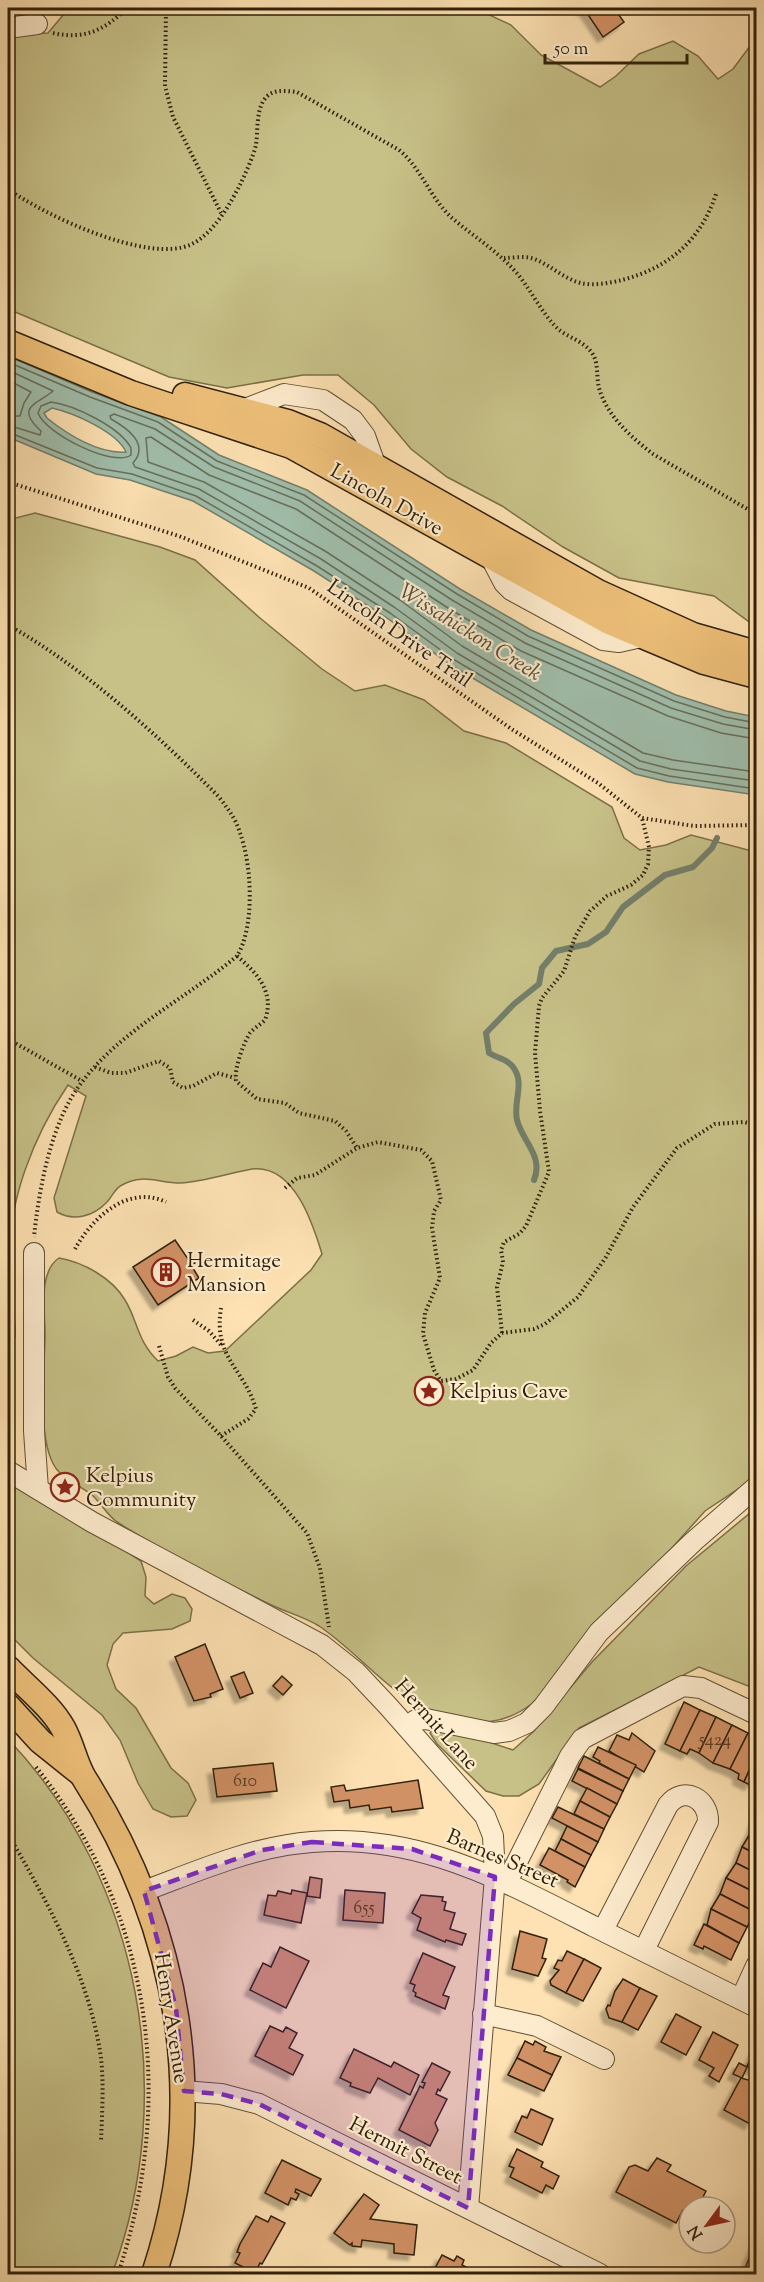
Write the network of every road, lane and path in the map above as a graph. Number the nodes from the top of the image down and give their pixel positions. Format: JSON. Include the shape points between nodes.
{"nodes":[{"id":1,"x":127,"y":8,"type":"edge"},
{"id":2,"x":166,"y":8,"type":"edge"},
{"id":3,"x":37,"y":24,"type":"joint"},
{"id":4,"x":8,"y":28,"type":"edge"},
{"id":5,"x":8,"y":189,"type":"edge"},
{"id":6,"x":716,"y":194,"type":"dead end"},
{"id":7,"x":222,"y":214,"type":"junction"},
{"id":8,"x":503,"y":258,"type":"junction"},
{"id":9,"x":8,"y":325,"type":"edge"},
{"id":10,"x":8,"y":342,"type":"edge"},
{"id":11,"x":245,"y":410,"type":"junction"},
{"id":12,"x":376,"y":467,"type":"junction"},
{"id":13,"x":8,"y":482,"type":"edge"},
{"id":14,"x":756,"y":514,"type":"edge"},
{"id":15,"x":8,"y":625,"type":"edge"},
{"id":16,"x":756,"y":653,"type":"edge"},
{"id":17,"x":756,"y":676,"type":"edge"},
{"id":18,"x":642,"y":818,"type":"junction"},
{"id":19,"x":756,"y":825,"type":"edge"},
{"id":20,"x":237,"y":956,"type":"junction"},
{"id":21,"x":8,"y":1040,"type":"edge"},
{"id":22,"x":95,"y":1067,"type":"junction"},
{"id":23,"x":235,"y":1078,"type":"junction"},
{"id":24,"x":82,"y":1081,"type":"junction"},
{"id":25,"x":756,"y":1125,"type":"edge"},
{"id":26,"x":357,"y":1148,"type":"junction"},
{"id":27,"x":285,"y":1188,"type":"dead end"},
{"id":28,"x":166,"y":1202,"type":"dead end"},
{"id":29,"x":75,"y":1249,"type":"dead end"},
{"id":30,"x":34,"y":1253,"type":"joint"},
{"id":31,"x":221,"y":1308,"type":"dead end"},
{"id":32,"x":193,"y":1320,"type":"dead end"},
{"id":33,"x":502,"y":1333,"type":"junction"},
{"id":34,"x":222,"y":1345,"type":"junction"},
{"id":35,"x":159,"y":1346,"type":"dead end"},
{"id":36,"x":441,"y":1381,"type":"junction"},
{"id":37,"x":431,"y":1390,"type":"dead end"},
{"id":38,"x":221,"y":1436,"type":"junction"},
{"id":39,"x":8,"y":1471,"type":"edge"},
{"id":40,"x":756,"y":1487,"type":"edge"},
{"id":41,"x":38,"y":1489,"type":"junction"},
{"id":42,"x":322,"y":1645,"type":"junction"},
{"id":43,"x":8,"y":1668,"type":"edge"},
{"id":44,"x":8,"y":1706,"type":"edge"},
{"id":45,"x":756,"y":1714,"type":"edge"},
{"id":46,"x":407,"y":1727,"type":"junction"},
{"id":47,"x":32,"y":1762,"type":"dead end"},
{"id":48,"x":83,"y":1776,"type":"junction"},
{"id":49,"x":8,"y":1834,"type":"edge"},
{"id":50,"x":501,"y":1880,"type":"junction"},
{"id":51,"x":144,"y":1891,"type":"junction"},
{"id":52,"x":603,"y":1930,"type":"junction"},
{"id":53,"x":644,"y":1950,"type":"junction"},
{"id":54,"x":756,"y":1966,"type":"edge"},
{"id":55,"x":748,"y":2003,"type":"edge"},
{"id":56,"x":483,"y":2014,"type":"junction"},
{"id":57,"x":604,"y":2059,"type":"dead end"},
{"id":58,"x":184,"y":2091,"type":"junction"},
{"id":59,"x":101,"y":2141,"type":"dead end"},
{"id":60,"x":468,"y":2208,"type":"junction"},
{"id":61,"x":118,"y":2274,"type":"edge"},
{"id":62,"x":154,"y":2274,"type":"edge"},
{"id":63,"x":600,"y":2274,"type":"edge"}],
"edges":[{"from":1,"to":3,"type":"path","via":[[87,36],[51,33]]},
{"from":2,"to":7,"type":"path","via":[[165,86],[173,117]]},
{"from":3,"to":4,"type":"street"},
{"from":5,"to":7,"type":"path","via":[[35,207],[89,232],[148,246],[174,248],[192,244]]},
{"from":6,"to":8,"type":"path","via":[[700,229],[682,250],[643,274],[610,283],[582,284],[531,258]]},
{"from":7,"to":8,"type":"path","via":[[255,147],[262,102],[269,94],[281,90],[297,92],[399,150],[417,167],[453,218]]},
{"from":8,"to":14,"type":"path","via":[[553,324],[591,351],[602,397],[624,429],[653,454]]},
{"from":9,"to":11,"type":"main road","name":"Lincoln Drive","via":[[156,386]]},
{"from":10,"to":17,"type":"main road","name":"Lincoln Drive","via":[[131,393],[291,446],[578,606],[704,662]]},
{"from":11,"to":12,"type":"main road","name":"Lincoln Drive","via":[[320,435]]},
{"from":11,"to":12,"type":"street","via":[[284,394],[323,400],[353,420]]},
{"from":12,"to":16,"type":"main road","name":"Lincoln Drive","via":[[608,597],[693,635]]},
{"from":13,"to":18,"type":"path","name":"Lincoln Drive Trail","via":[[179,537],[309,588],[513,730],[598,783]]},
{"from":15,"to":20,"type":"path","via":[[95,685],[200,777],[233,816],[246,852],[248,883],[247,930]]},
{"from":18,"to":19,"type":"path","name":"Lincoln Drive Trail","via":[[694,826]]},
{"from":18,"to":33,"type":"path","via":[[649,847],[643,875],[590,911],[575,937],[564,971],[539,1006],[536,1053],[549,1172],[526,1226],[504,1242],[501,1250],[503,1262],[497,1287]]},
{"from":20,"to":22,"type":"path","via":[[128,1036]]},
{"from":20,"to":23,"type":"path","via":[[262,983],[269,1002],[265,1020],[246,1042]]},
{"from":21,"to":24,"type":"path"},
{"from":22,"to":23,"type":"path","via":[[125,1073],[159,1061],[170,1068],[173,1082],[183,1088],[217,1073]]},
{"from":22,"to":24,"type":"path"},
{"from":23,"to":26,"type":"path","via":[[257,1099],[285,1103],[299,1113],[335,1121]]},
{"from":24,"to":30,"type":"path","via":[[65,1112],[45,1169]]},
{"from":25,"to":33,"type":"path","via":[[716,1124],[677,1149],[633,1208],[578,1297],[545,1324]]},
{"from":26,"to":27,"type":"path","via":[[315,1175],[297,1178]]},
{"from":26,"to":36,"type":"path","via":[[378,1142],[403,1145],[421,1150],[432,1161],[441,1200],[434,1211],[432,1228],[440,1278],[425,1313],[423,1334]]},
{"from":28,"to":29,"type":"path","via":[[147,1196],[118,1204],[93,1222]]},
{"from":30,"to":41,"type":"street","via":[[34,1431]]},
{"from":31,"to":34,"type":"path"},
{"from":32,"to":34,"type":"path"},
{"from":33,"to":36,"type":"path","via":[[473,1370]]},
{"from":34,"to":38,"type":"path","via":[[256,1409],[248,1419]]},
{"from":35,"to":38,"type":"path","via":[[174,1388]]},
{"from":36,"to":37,"type":"path"},
{"from":38,"to":42,"type":"path","via":[[296,1517],[313,1544],[329,1623]]},
{"from":39,"to":41,"type":"street","name":"Hermit Lane"},
{"from":40,"to":46,"type":"street","via":[[599,1632],[527,1723],[494,1733],[426,1719]]},
{"from":41,"to":42,"type":"street","name":"Hermit Lane","via":[[161,1560]]},
{"from":42,"to":46,"type":"street","name":"Hermit Lane","via":[[356,1672]]},
{"from":43,"to":48,"type":"main road","name":"Henry Avenue","via":[[63,1726]]},
{"from":44,"to":48,"type":"main road","name":"Henry Avenue","via":[[40,1742]]},
{"from":45,"to":50,"type":"street","via":[[701,1688],[683,1686],[582,1739]]},
{"from":46,"to":50,"type":"street","name":"Hermit Lane","via":[[485,1816]]},
{"from":47,"to":61,"type":"path","via":[[63,1804],[99,1870],[129,1950],[142,2006],[148,2062],[147,2150],[138,2207]]},
{"from":48,"to":51,"type":"main road","name":"Henry Avenue","via":[[126,1850]]},
{"from":49,"to":59,"type":"path","via":[[40,1892],[90,2004],[101,2059]]},
{"from":50,"to":51,"type":"street","name":"Barnes Street","via":[[457,1861],[412,1849],[364,1842],[312,1842],[262,1850]]},
{"from":50,"to":52,"type":"street","name":"Barnes Street"},
{"from":50,"to":56,"type":"street","name":"Hermit Lane"},
{"from":51,"to":58,"type":"main road","name":"Henry Avenue","via":[[167,1966]]},
{"from":52,"to":53,"type":"street","name":"Barnes Street"},
{"from":52,"to":53,"type":"street","via":[[668,1805],[682,1794],[694,1796],[704,1805],[708,1822]]},
{"from":53,"to":55,"type":"street","name":"Barnes Street"},
{"from":54,"to":55,"type":"street"},
{"from":56,"to":57,"type":"street","via":[[537,2026]]},
{"from":56,"to":60,"type":"street","name":"Hermit Lane"},
{"from":58,"to":60,"type":"street","name":"Hermit Street","via":[[221,2094],[259,2104]]},
{"from":58,"to":62,"type":"main road","name":"Henry Avenue","via":[[177,2180]]},
{"from":60,"to":63,"type":"street","name":"Hermit Street"}]}
